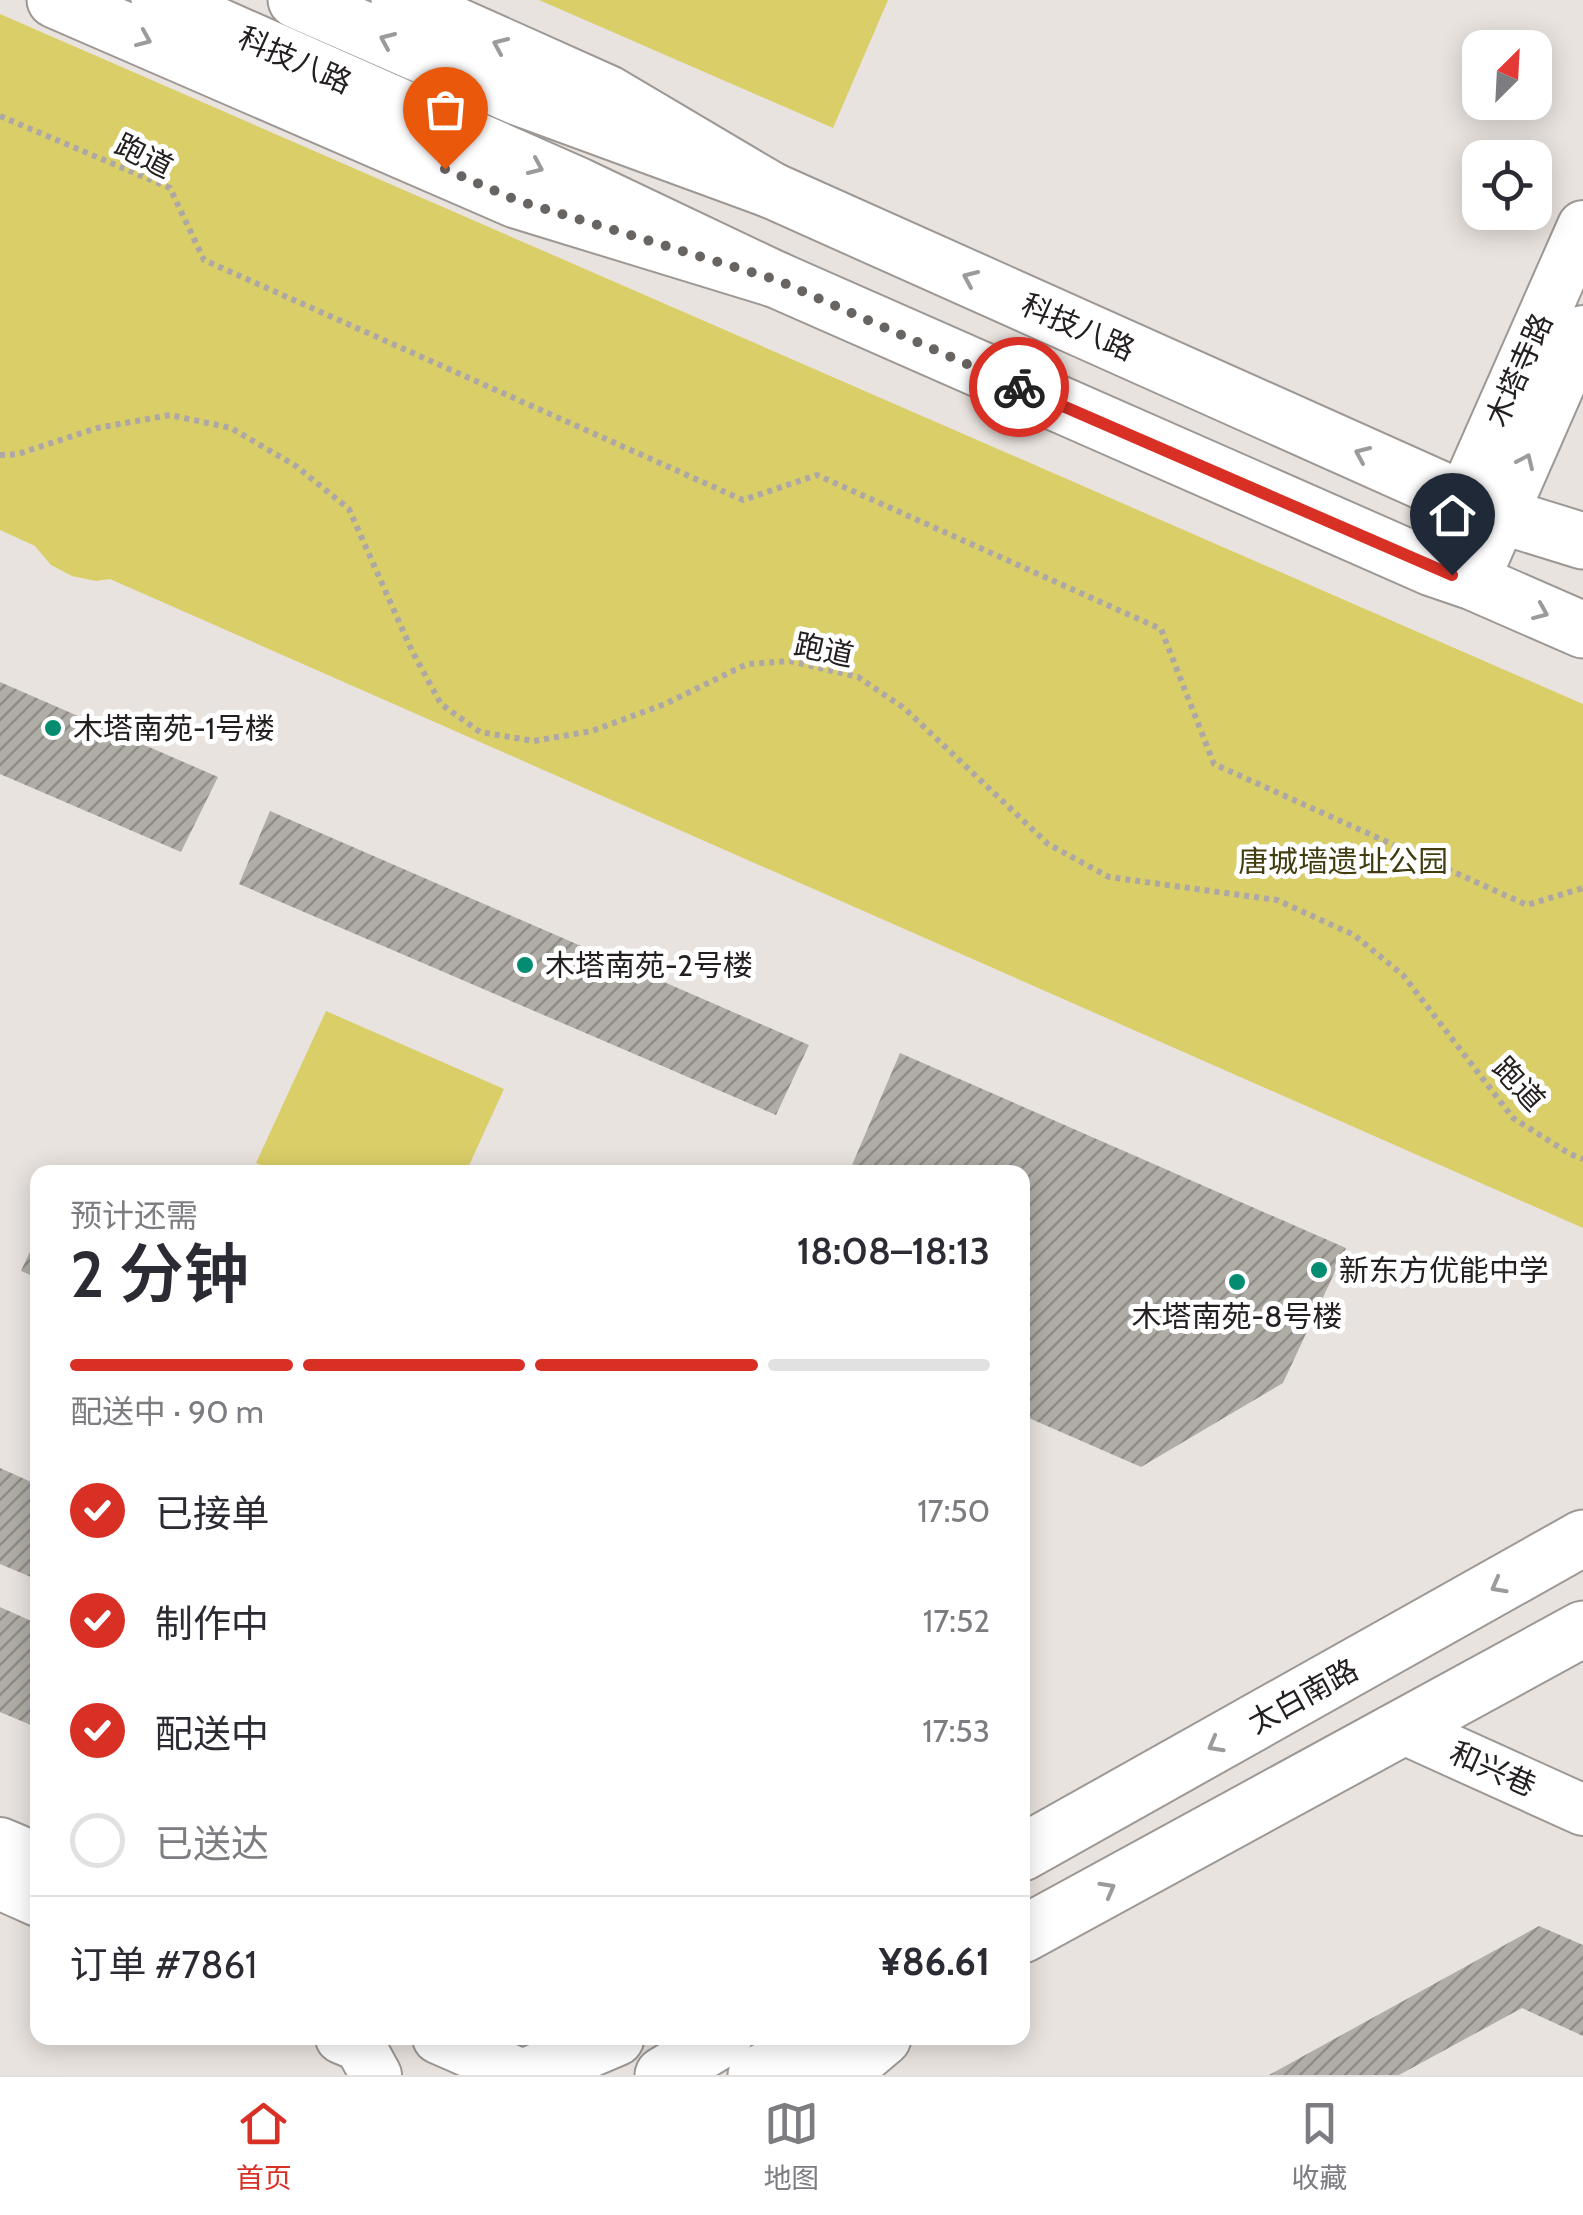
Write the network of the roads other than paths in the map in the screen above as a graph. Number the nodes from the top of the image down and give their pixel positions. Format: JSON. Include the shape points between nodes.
{"nodes":[{"id":1,"x":55,"y":0,"type":"edge"},
{"id":2,"x":159,"y":0,"type":"edge"},
{"id":3,"x":296,"y":0,"type":"edge"},
{"id":4,"x":399,"y":0,"type":"edge"},
{"id":5,"x":771,"y":190,"type":"junction"},
{"id":6,"x":1583,"y":226,"type":"edge"},
{"id":7,"x":777,"y":280,"type":"junction"},
{"id":8,"x":1583,"y":331,"type":"edge"},
{"id":9,"x":1482,"y":507,"type":"junction"},
{"id":10,"x":1583,"y":540,"type":"edge"},
{"id":11,"x":1453,"y":575,"type":"junction"},
{"id":12,"x":1583,"y":630,"type":"edge"},
{"id":13,"x":1583,"y":1538,"type":"edge"},
{"id":14,"x":1583,"y":1630,"type":"edge"},
{"id":15,"x":1402,"y":1728,"type":"junction"},
{"id":16,"x":1583,"y":1810,"type":"edge"},
{"id":17,"x":0,"y":1842,"type":"edge"},
{"id":18,"x":1030,"y":1849,"type":"edge"},
{"id":19,"x":30,"y":1855,"type":"edge"},
{"id":20,"x":0,"y":1884,"type":"edge"},
{"id":21,"x":30,"y":1897,"type":"edge"},
{"id":22,"x":1030,"y":1931,"type":"edge"},
{"id":23,"x":358,"y":2045,"type":"edge"},
{"id":24,"x":455,"y":2045,"type":"edge"},
{"id":25,"x":599,"y":2045,"type":"edge"},
{"id":26,"x":851,"y":2058,"type":"edge"},
{"id":27,"x":376,"y":2075,"type":"edge"},
{"id":28,"x":526,"y":2075,"type":"edge"},
{"id":29,"x":756,"y":2075,"type":"edge"}],
"edges":[{"from":1,"to":7,"type":"main road","one_way":true,"via":[[516,200]]},
{"from":2,"to":7,"type":"main road","name":"科技八路","one_way":true},
{"from":5,"to":3,"type":"main road","name":"科技八路","one_way":true,"via":[[520,98]]},
{"from":5,"to":4,"type":"main road","one_way":true,"via":[[607,93]]},
{"from":9,"to":5,"type":"main road","name":"科技八路","one_way":true},
{"from":6,"to":9,"type":"street","name":"木塔寺路"},
{"from":7,"to":11,"type":"main road","name":"科技八路"},
{"from":9,"to":8,"type":"street","name":"木塔寺路","one_way":true},
{"from":9,"to":10,"type":"main road","name":"科技八路"},
{"from":9,"to":11,"type":"street","name":"木塔寺路"},
{"from":11,"to":12,"type":"main road","name":"科技八路","one_way":true},
{"from":13,"to":18,"type":"main road","name":"太白南路","one_way":true},
{"from":14,"to":15,"type":"main road"},
{"from":15,"to":16,"type":"street","name":"和兴巷"},
{"from":22,"to":15,"type":"main road","one_way":true},
{"from":17,"to":19,"type":"street"},
{"from":20,"to":21,"type":"street"},
{"from":23,"to":27,"type":"street"},
{"from":24,"to":28,"type":"street"},
{"from":25,"to":28,"type":"main road"},
{"from":26,"to":29,"type":"main road"}]}
